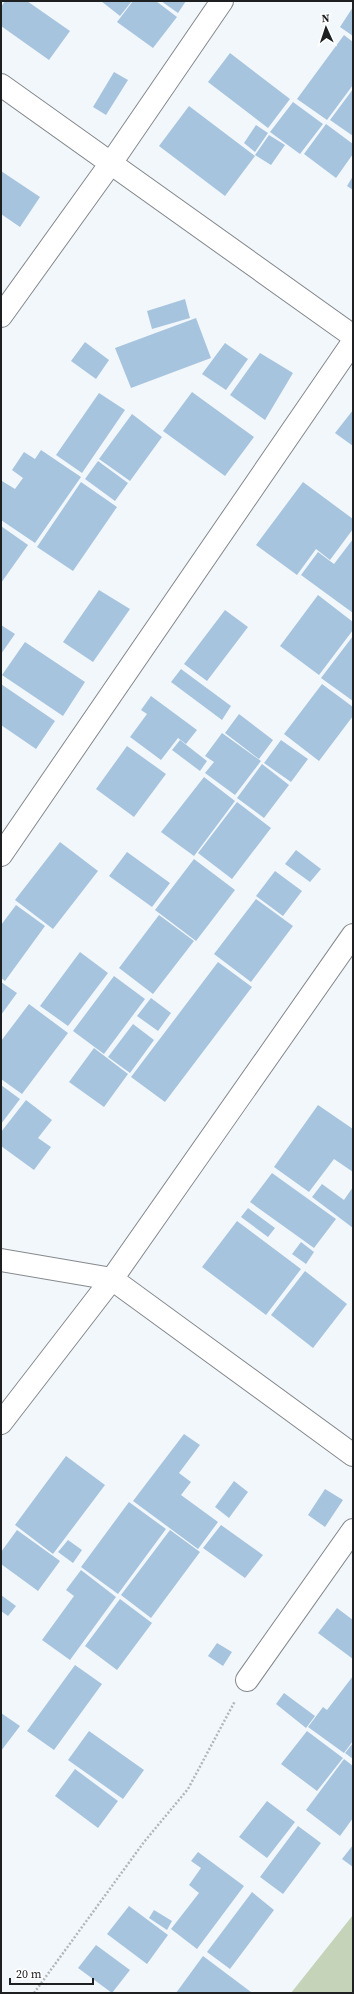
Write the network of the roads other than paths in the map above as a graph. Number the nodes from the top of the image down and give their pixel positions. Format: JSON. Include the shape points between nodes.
{"nodes":[{"id":1,"x":222,"y":1,"type":"edge"},
{"id":2,"x":1,"y":85,"type":"edge"},
{"id":3,"x":111,"y":163,"type":"junction"},
{"id":4,"x":1,"y":316,"type":"edge"},
{"id":5,"x":353,"y":336,"type":"edge"},
{"id":6,"x":353,"y":342,"type":"edge"},
{"id":7,"x":1,"y":855,"type":"edge"},
{"id":8,"x":353,"y":935,"type":"edge"},
{"id":9,"x":1,"y":1260,"type":"edge"},
{"id":10,"x":112,"y":1279,"type":"junction"},
{"id":11,"x":1,"y":1423,"type":"edge"},
{"id":12,"x":353,"y":1455,"type":"edge"},
{"id":13,"x":353,"y":1530,"type":"edge"},
{"id":14,"x":247,"y":1680,"type":"road end"}],
"edges":[{"from":1,"to":3,"type":"street"},
{"from":2,"to":3,"type":"street"},
{"from":3,"to":4,"type":"street"},
{"from":3,"to":5,"type":"street"},
{"from":6,"to":7,"type":"street"},
{"from":8,"to":10,"type":"street"},
{"from":9,"to":10,"type":"street"},
{"from":10,"to":11,"type":"street"},
{"from":10,"to":12,"type":"street"},
{"from":13,"to":14,"type":"street"}]}
